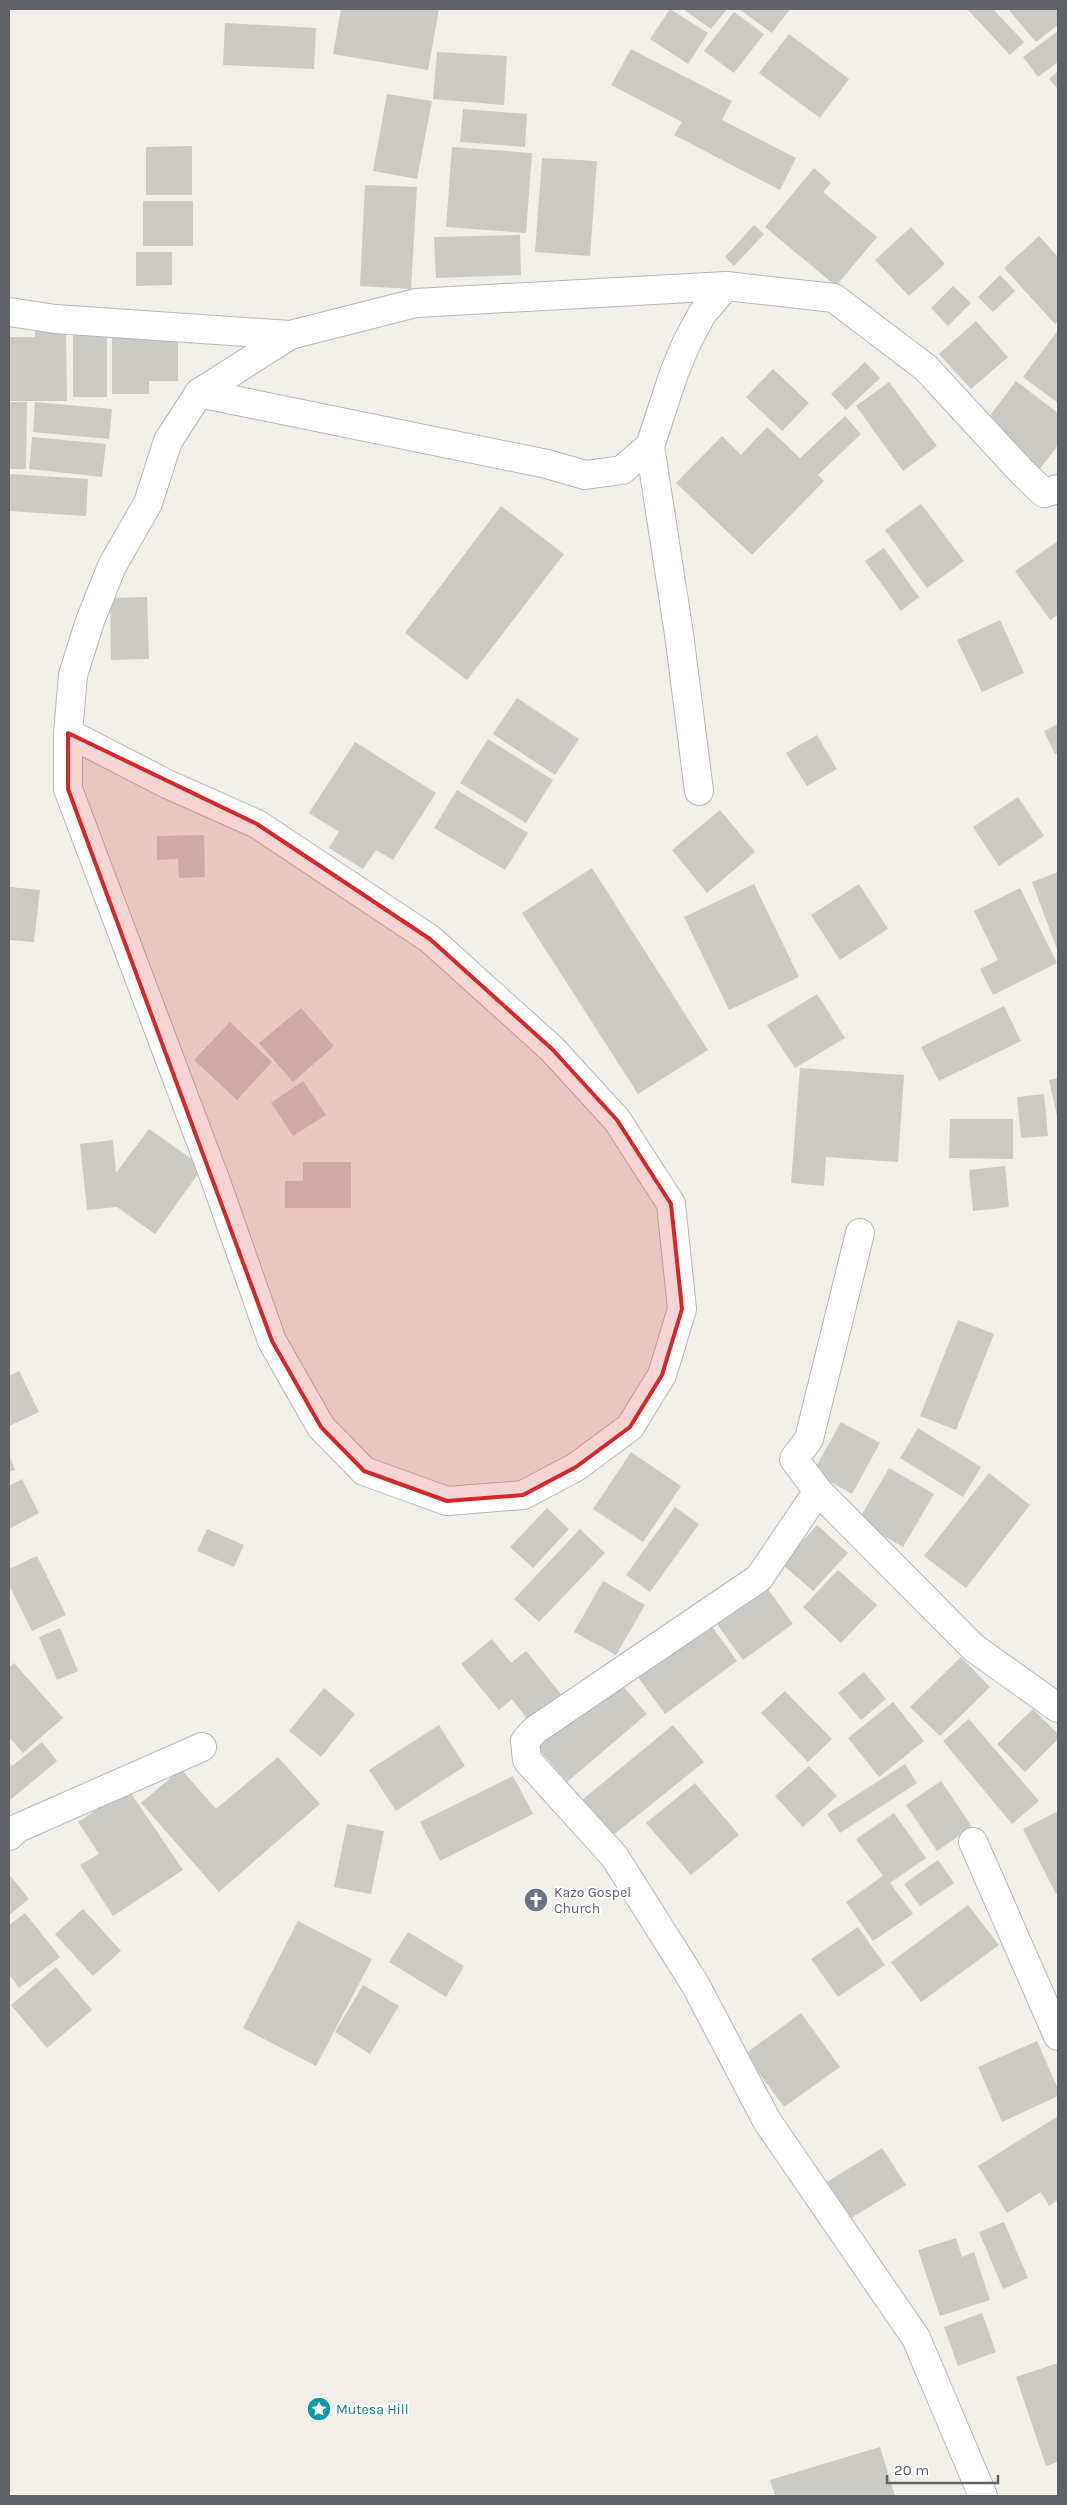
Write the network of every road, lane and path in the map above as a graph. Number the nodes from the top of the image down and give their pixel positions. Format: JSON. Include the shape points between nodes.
{"nodes":[{"id":1,"x":726,"y":286,"type":"junction"},
{"id":2,"x":9,"y":312,"type":"edge"},
{"id":3,"x":290,"y":335,"type":"junction"},
{"id":4,"x":199,"y":392,"type":"junction"},
{"id":5,"x":650,"y":446,"type":"junction"},
{"id":6,"x":1058,"y":489,"type":"edge"},
{"id":7,"x":68,"y":733,"type":"junction"},
{"id":8,"x":699,"y":791,"type":"dead end"},
{"id":9,"x":860,"y":1233,"type":"dead end"},
{"id":10,"x":818,"y":1491,"type":"junction"},
{"id":11,"x":1058,"y":1708,"type":"edge"},
{"id":12,"x":202,"y":1747,"type":"dead end"},
{"id":13,"x":9,"y":1836,"type":"edge"},
{"id":14,"x":973,"y":1842,"type":"dead end"},
{"id":15,"x":1058,"y":2036,"type":"edge"},
{"id":16,"x":983,"y":2496,"type":"edge"}],
"edges":[{"from":1,"to":3,"type":"street","via":[[416,303]]},
{"from":1,"to":5,"type":"street","via":[[702,314],[687,342]]},
{"from":1,"to":6,"type":"street","via":[[834,298],[926,368],[1044,493]]},
{"from":2,"to":3,"type":"street","via":[[55,319]]},
{"from":3,"to":4,"type":"street"},
{"from":4,"to":5,"type":"street","via":[[547,464],[585,475],[622,470]]},
{"from":4,"to":7,"type":"street","via":[[168,441],[148,503],[112,566],[90,621],[73,675]]},
{"from":5,"to":8,"type":"street"},
{"from":7,"to":7,"type":"street","via":[[68,790],[215,1179],[272,1341],[321,1427],[364,1472],[447,1501],[523,1495],[576,1466],[630,1427],[662,1375],[682,1309],[671,1204],[617,1120],[552,1049],[430,939],[257,824],[167,784]]},
{"from":9,"to":10,"type":"street","via":[[809,1439],[794,1458]]},
{"from":10,"to":11,"type":"street","via":[[974,1648]]},
{"from":10,"to":16,"type":"street","via":[[759,1578],[535,1730],[525,1741],[526,1754],[527,1760],[614,1856],[696,1984],[767,2121],[916,2338]]},
{"from":12,"to":13,"type":"street","via":[[18,1828]]},
{"from":14,"to":15,"type":"street"}]}
